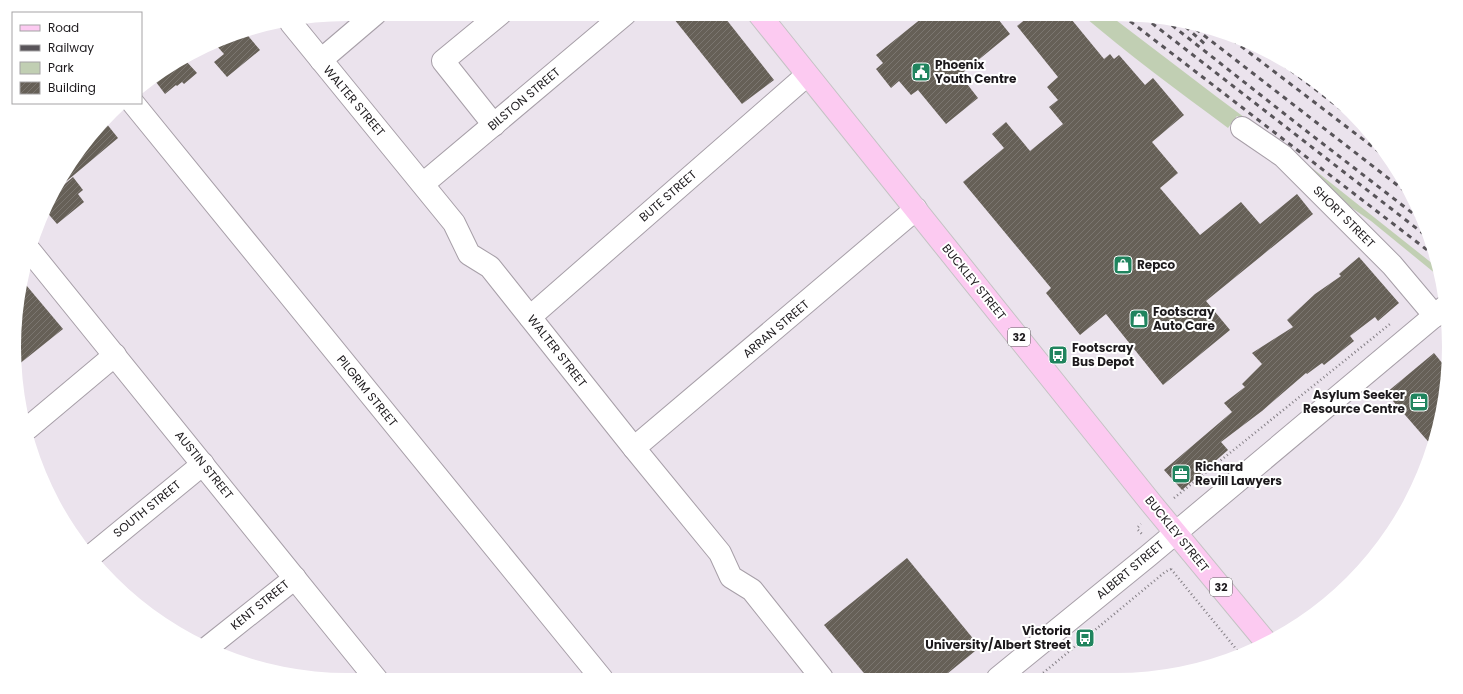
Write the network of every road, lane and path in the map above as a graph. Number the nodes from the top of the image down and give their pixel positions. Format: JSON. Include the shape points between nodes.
{"nodes":[{"id":1,"x":368,"y":21,"type":"edge"},
{"id":2,"x":492,"y":21,"type":"edge"},
{"id":3,"x":617,"y":21,"type":"edge"},
{"id":4,"x":765,"y":21,"type":"edge"},
{"id":5,"x":293,"y":26,"type":"edge"},
{"id":6,"x":321,"y":60,"type":"junction"},
{"id":7,"x":807,"y":74,"type":"junction"},
{"id":8,"x":134,"y":104,"type":"edge"},
{"id":9,"x":494,"y":125,"type":"junction"},
{"id":10,"x":1242,"y":128,"type":"dead end"},
{"id":11,"x":423,"y":184,"type":"junction"},
{"id":12,"x":916,"y":209,"type":"junction"},
{"id":13,"x":34,"y":256,"type":"edge"},
{"id":14,"x":1440,"y":312,"type":"edge"},
{"id":15,"x":530,"y":317,"type":"junction"},
{"id":16,"x":1395,"y":320,"type":"dead end"},
{"id":17,"x":115,"y":355,"type":"junction"},
{"id":18,"x":31,"y":426,"type":"edge"},
{"id":19,"x":634,"y":448,"type":"junction"},
{"id":20,"x":203,"y":464,"type":"junction"},
{"id":21,"x":1178,"y":494,"type":"junction"},
{"id":22,"x":1174,"y":498,"type":"dead end"},
{"id":23,"x":1182,"y":500,"type":"dead end"},
{"id":24,"x":1141,"y":524,"type":"dead end"},
{"id":25,"x":1176,"y":533,"type":"junction"},
{"id":26,"x":1142,"y":534,"type":"dead end"},
{"id":27,"x":94,"y":552,"type":"edge"},
{"id":28,"x":295,"y":578,"type":"junction"},
{"id":29,"x":1262,"y":638,"type":"edge"},
{"id":30,"x":213,"y":644,"type":"edge"},
{"id":31,"x":1237,"y":650,"type":"edge"},
{"id":32,"x":370,"y":673,"type":"edge"},
{"id":33,"x":597,"y":673,"type":"edge"},
{"id":34,"x":818,"y":673,"type":"edge"},
{"id":35,"x":1004,"y":673,"type":"edge"},
{"id":36,"x":1043,"y":673,"type":"edge"}],
"edges":[{"from":1,"to":6,"type":"street"},
{"from":2,"to":9,"type":"street","via":[[443,61]]},
{"from":3,"to":9,"type":"street","name":"BILSTON STREET"},
{"from":4,"to":7,"type":"main road","name":"BUCKLEY STREET","number":"32"},
{"from":5,"to":6,"type":"street","name":"WALTER STREET"},
{"from":6,"to":11,"type":"street","name":"WALTER STREET"},
{"from":7,"to":12,"type":"main road","name":"BUCKLEY STREET","number":"32"},
{"from":7,"to":15,"type":"street","name":"BUTE STREET"},
{"from":8,"to":33,"type":"street","name":"PILGRIM STREET"},
{"from":9,"to":11,"type":"street","name":"BILSTON STREET"},
{"from":10,"to":14,"type":"street","name":"SHORT STREET","via":[[1283,156]]},
{"from":11,"to":15,"type":"street","name":"WALTER STREET","via":[[454,223],[469,254],[490,267]]},
{"from":12,"to":19,"type":"street","name":"ARRAN STREET"},
{"from":12,"to":25,"type":"main road","name":"BUCKLEY STREET","number":"32"},
{"from":13,"to":17,"type":"street","name":"AUSTIN STREET"},
{"from":14,"to":25,"type":"street","name":"ALBERT STREET"},
{"from":15,"to":19,"type":"street","name":"WALTER STREET"},
{"from":16,"to":21,"type":"path"},
{"from":17,"to":18,"type":"street"},
{"from":17,"to":20,"type":"street","name":"AUSTIN STREET"},
{"from":19,"to":34,"type":"street","name":"WALTER STREET","via":[[720,553],[731,577],[752,590]]},
{"from":20,"to":27,"type":"street","name":"SOUTH STREET"},
{"from":20,"to":28,"type":"street","name":"AUSTIN STREET"},
{"from":21,"to":22,"type":"path"},
{"from":21,"to":23,"type":"path"},
{"from":24,"to":26,"type":"path","via":[[1138,528]]},
{"from":25,"to":29,"type":"main road","name":"BUCKLEY STREET","number":"32"},
{"from":25,"to":35,"type":"street","name":"ALBERT STREET"},
{"from":28,"to":30,"type":"street","name":"KENT STREET"},
{"from":28,"to":32,"type":"street","name":"AUSTIN STREET"},
{"from":31,"to":36,"type":"path","via":[[1171,569]]}]}
